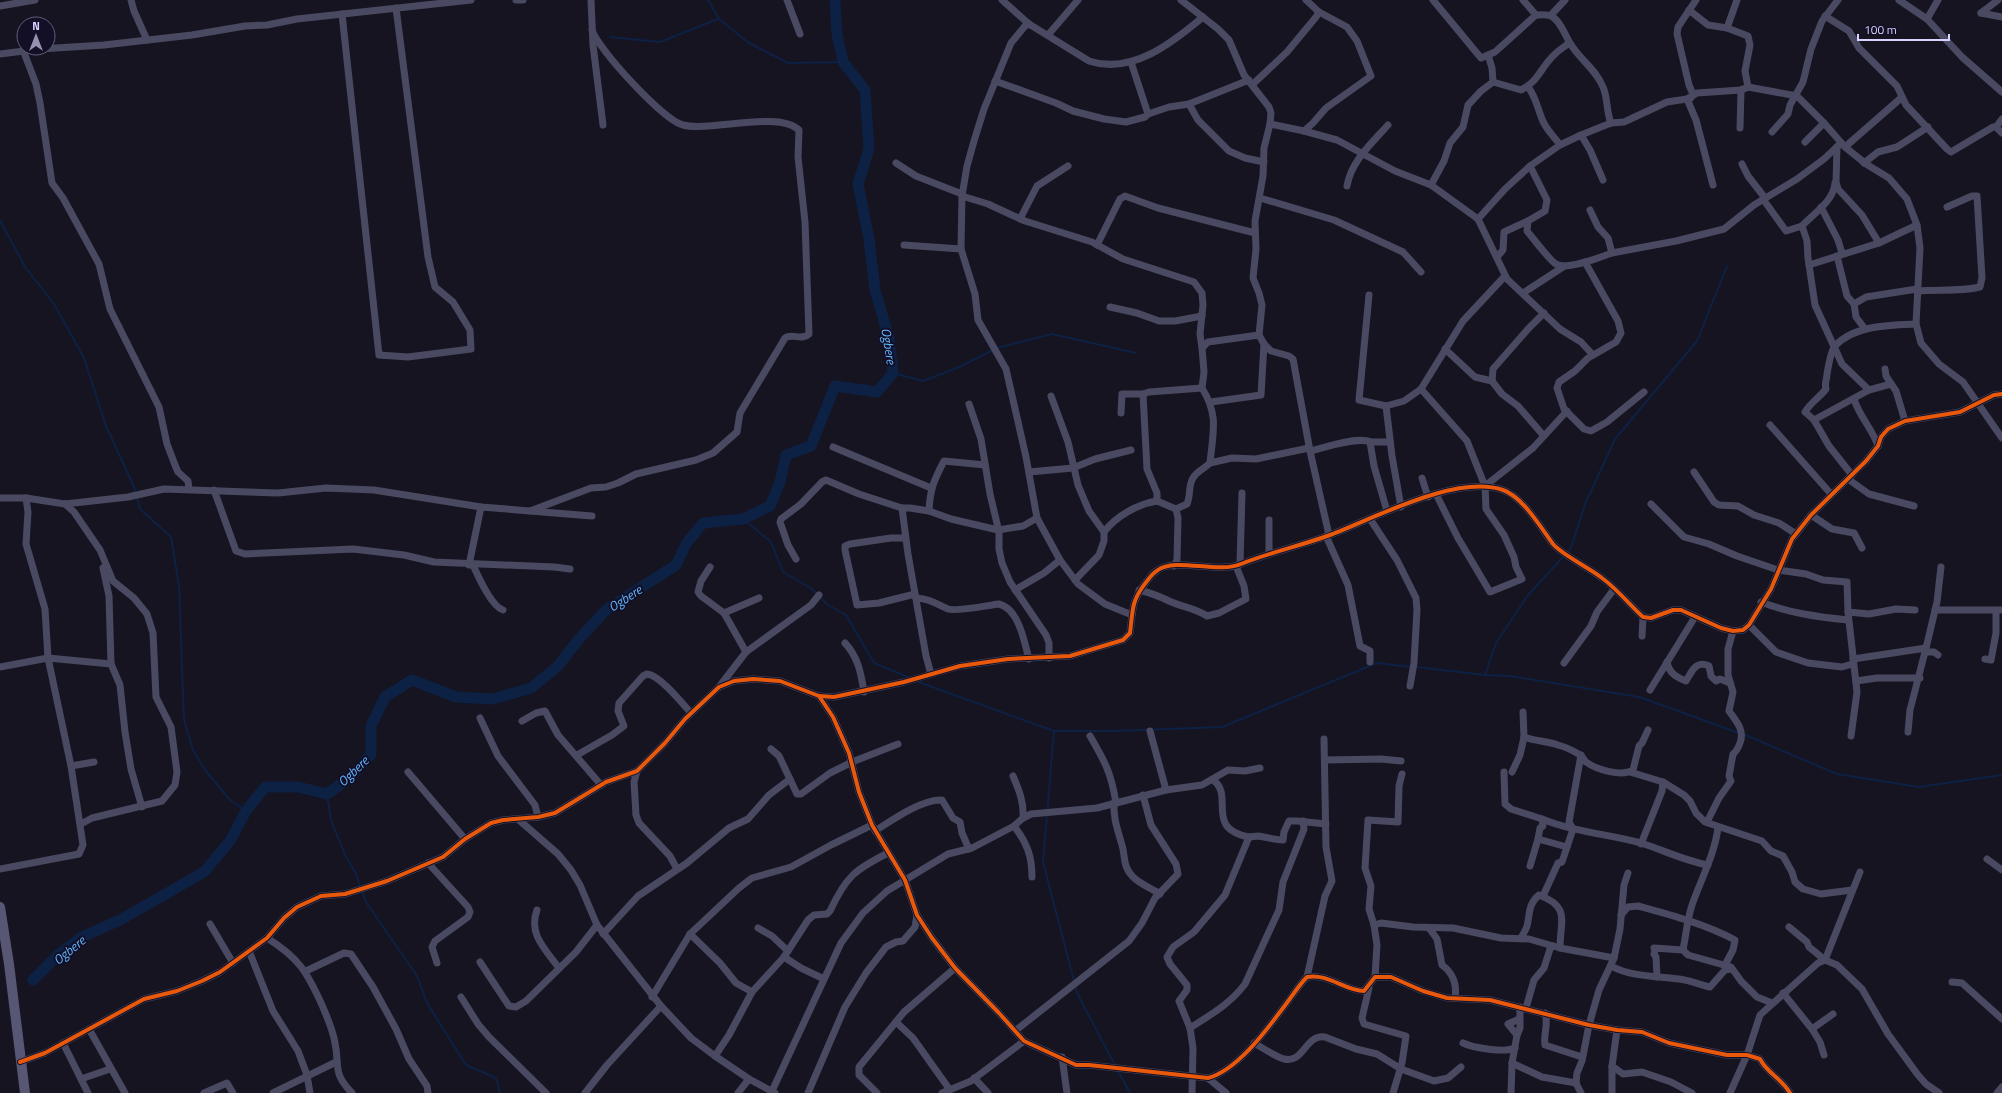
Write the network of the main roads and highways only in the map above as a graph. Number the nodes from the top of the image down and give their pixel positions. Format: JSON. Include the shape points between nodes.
{"nodes":[{"id":1,"x":0,"y":907,"type":"edge"},
{"id":2,"x":25,"y":1093,"type":"edge"}],
"edges":[{"from":1,"to":2,"type":"main road"}]}
